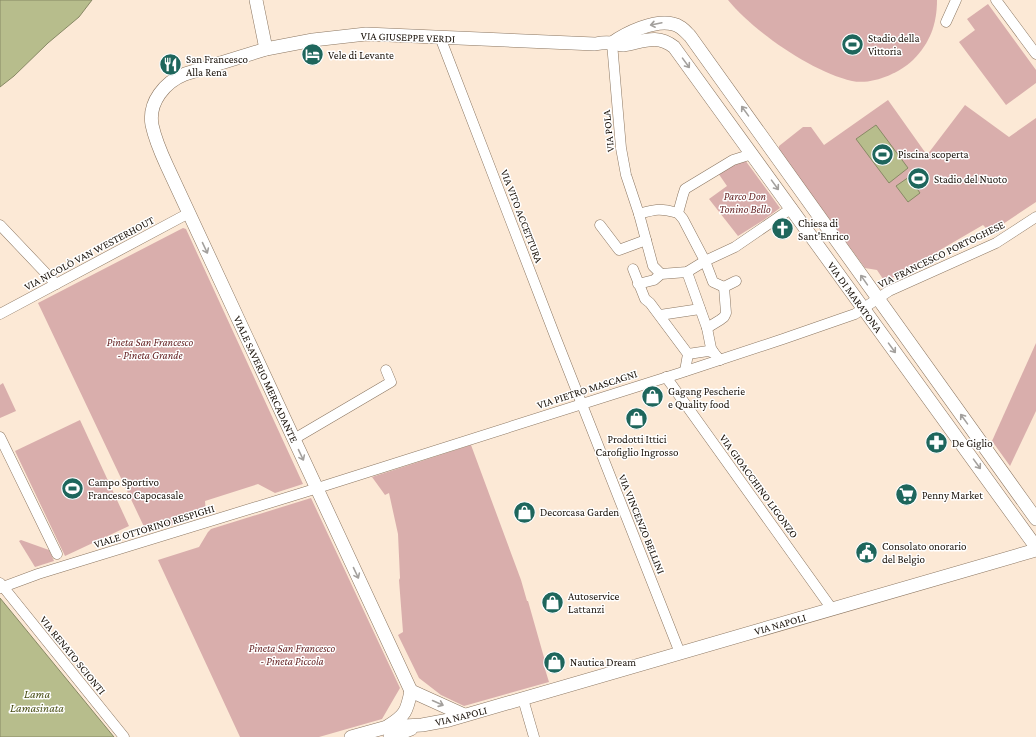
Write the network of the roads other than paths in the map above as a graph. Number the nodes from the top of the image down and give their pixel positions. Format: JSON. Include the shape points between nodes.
{"nodes":[{"id":1,"x":256,"y":0,"type":"edge"},
{"id":2,"x":956,"y":0,"type":"edge"},
{"id":3,"x":996,"y":0,"type":"edge"},
{"id":4,"x":946,"y":22,"type":"dead end"},
{"id":5,"x":690,"y":36,"type":"joint"},
{"id":6,"x":440,"y":37,"type":"junction"},
{"id":7,"x":612,"y":43,"type":"junction"},
{"id":8,"x":674,"y":47,"type":"joint"},
{"id":9,"x":266,"y":49,"type":"junction"},
{"id":10,"x":1036,"y":54,"type":"edge"},
{"id":11,"x":185,"y":74,"type":"joint"},
{"id":12,"x":768,"y":143,"type":"junction"},
{"id":13,"x":752,"y":154,"type":"junction"},
{"id":14,"x":792,"y":208,"type":"junction"},
{"id":15,"x":189,"y":213,"type":"junction"},
{"id":16,"x":678,"y":213,"type":"junction"},
{"id":17,"x":639,"y":214,"type":"junction"},
{"id":18,"x":1036,"y":218,"type":"edge"},
{"id":19,"x":0,"y":225,"type":"edge"},
{"id":20,"x":600,"y":225,"type":"dead end"},
{"id":21,"x":646,"y":240,"type":"junction"},
{"id":22,"x":705,"y":261,"type":"junction"},
{"id":23,"x":633,"y":269,"type":"dead end"},
{"id":24,"x":687,"y":272,"type":"junction"},
{"id":25,"x":661,"y":274,"type":"junction"},
{"id":26,"x":736,"y":281,"type":"dead end"},
{"id":27,"x":56,"y":284,"type":"junction"},
{"id":28,"x":638,"y":284,"type":"junction"},
{"id":29,"x":724,"y":288,"type":"junction"},
{"id":30,"x":877,"y":298,"type":"junction"},
{"id":31,"x":863,"y":308,"type":"junction"},
{"id":32,"x":700,"y":309,"type":"junction"},
{"id":33,"x":0,"y":314,"type":"edge"},
{"id":34,"x":660,"y":315,"type":"junction"},
{"id":35,"x":707,"y":328,"type":"junction"},
{"id":36,"x":688,"y":354,"type":"junction"},
{"id":37,"x":717,"y":356,"type":"junction"},
{"id":38,"x":386,"y":370,"type":"dead end"},
{"id":39,"x":685,"y":371,"type":"junction"},
{"id":40,"x":666,"y":377,"type":"junction"},
{"id":41,"x":582,"y":404,"type":"junction"},
{"id":42,"x":0,"y":437,"type":"edge"},
{"id":43,"x":294,"y":439,"type":"junction"},
{"id":44,"x":316,"y":488,"type":"junction"},
{"id":45,"x":1036,"y":519,"type":"edge"},
{"id":46,"x":1036,"y":547,"type":"edge"},
{"id":47,"x":1036,"y":550,"type":"edge"},
{"id":48,"x":57,"y":554,"type":"dead end"},
{"id":49,"x":1,"y":586,"type":"edge"},
{"id":50,"x":832,"y":609,"type":"junction"},
{"id":51,"x":680,"y":653,"type":"junction"},
{"id":52,"x":411,"y":691,"type":"junction"},
{"id":53,"x":523,"y":699,"type":"junction"},
{"id":54,"x":464,"y":716,"type":"junction"},
{"id":55,"x":388,"y":732,"type":"edge"},
{"id":56,"x":124,"y":737,"type":"edge"},
{"id":57,"x":351,"y":737,"type":"edge"},
{"id":58,"x":534,"y":737,"type":"edge"}],
"edges":[{"from":1,"to":9,"type":"main road"},
{"from":2,"to":4,"type":"street"},
{"from":3,"to":10,"type":"street"},
{"from":5,"to":7,"type":"main road","name":"VIA GIUSEPPE VERDI","one_way":true,"via":[[680,27],[664,22],[621,36]]},
{"from":12,"to":5,"type":"main road","name":"VIA DI MARATONA","one_way":true},
{"from":6,"to":7,"type":"main road","name":"VIA GIUSEPPE VERDI"},
{"from":6,"to":9,"type":"main road","name":"VIA GIUSEPPE VERDI","via":[[366,34]]},
{"from":6,"to":41,"type":"street","name":"VIA VITO ACCETTURA"},
{"from":7,"to":8,"type":"main road","name":"VIA GIUSEPPE VERDI","via":[[621,45],[656,39],[664,40]]},
{"from":7,"to":17,"type":"street","name":"VIA POLA","via":[[621,148],[626,175]]},
{"from":8,"to":13,"type":"main road","name":"VIA DI MARATONA","one_way":true},
{"from":9,"to":11,"type":"main road","name":"VIA GIUSEPPE VERDI"},
{"from":11,"to":15,"type":"main road","name":"VIALE SAVERIO MERCADANTE","via":[[173,80],[159,95],[152,124],[163,157]]},
{"from":12,"to":13,"type":"main road"},
{"from":30,"to":12,"type":"main road","name":"VIA DI MARATONA","one_way":true},
{"from":13,"to":14,"type":"main road","name":"VIA DI MARATONA","one_way":true},
{"from":13,"to":16,"type":"street","via":[[733,160],[685,189]]},
{"from":14,"to":22,"type":"street","via":[[735,247]]},
{"from":14,"to":31,"type":"main road","name":"VIA DI MARATONA"},
{"from":15,"to":27,"type":"street","name":"VIA NICOLÒ VAN WESTERHOUT"},
{"from":15,"to":43,"type":"main road","name":"VIALE SAVERIO MERCADANTE","one_way":true},
{"from":16,"to":17,"type":"street","via":[[658,209]]},
{"from":16,"to":22,"type":"street"},
{"from":17,"to":21,"type":"street","name":"VIA POLA"},
{"from":18,"to":30,"type":"street","name":"VIA FRANCESCO PORTOGHESE","via":[[996,243]]},
{"from":19,"to":27,"type":"street"},
{"from":20,"to":21,"type":"street","via":[[619,250]]},
{"from":21,"to":25,"type":"street","name":"VIA POLA","via":[[653,266]]},
{"from":22,"to":24,"type":"street"},
{"from":22,"to":29,"type":"street","via":[[713,282]]},
{"from":23,"to":28,"type":"street"},
{"from":24,"to":25,"type":"street"},
{"from":24,"to":32,"type":"street"},
{"from":25,"to":28,"type":"street","via":[[654,280]]},
{"from":26,"to":29,"type":"street"},
{"from":27,"to":33,"type":"street","name":"VIA NICOLÒ VAN WESTERHOUT"},
{"from":28,"to":34,"type":"street","via":[[645,299]]},
{"from":29,"to":35,"type":"street","via":[[726,313]]},
{"from":30,"to":31,"type":"street","name":"VIA FRANCESCO PORTOGHESE"},
{"from":45,"to":30,"type":"main road","name":"VIA DI MARATONA","one_way":true},
{"from":31,"to":37,"type":"street","name":"VIA PIETRO MASCAGNI","via":[[855,314]]},
{"from":31,"to":46,"type":"main road","name":"VIA DI MARATONA","one_way":true},
{"from":32,"to":34,"type":"street"},
{"from":32,"to":35,"type":"street"},
{"from":34,"to":36,"type":"street"},
{"from":35,"to":37,"type":"street","via":[[711,348]]},
{"from":36,"to":37,"type":"street","via":[[708,351]]},
{"from":36,"to":39,"type":"street"},
{"from":37,"to":39,"type":"street","name":"VIA PIETRO MASCAGNI"},
{"from":38,"to":43,"type":"street","via":[[391,382]]},
{"from":39,"to":40,"type":"street","name":"VIA PIETRO MASCAGNI"},
{"from":40,"to":41,"type":"street","name":"VIA PIETRO MASCAGNI"},
{"from":40,"to":50,"type":"street","name":"VIA GIOACCHINO LIGONZO"},
{"from":41,"to":44,"type":"street","name":"VIA PIETRO MASCAGNI"},
{"from":41,"to":51,"type":"street","name":"VIA VINCENZO BELLINI"},
{"from":42,"to":48,"type":"street"},
{"from":43,"to":44,"type":"main road","name":"VIALE SAVERIO MERCADANTE","one_way":true},
{"from":44,"to":49,"type":"street","name":"VIALE OTTORINO RESPIGHI"},
{"from":44,"to":52,"type":"main road","name":"VIALE SAVERIO MERCADANTE","one_way":true},
{"from":47,"to":50,"type":"main road","name":"VIA NAPOLI"},
{"from":49,"to":56,"type":"street","name":"VIA RENATO SCIONTI"},
{"from":50,"to":51,"type":"main road","name":"VIA NAPOLI"},
{"from":51,"to":53,"type":"main road","name":"VIA NAPOLI"},
{"from":52,"to":54,"type":"main road","one_way":true},
{"from":52,"to":55,"type":"main road","via":[[404,713]]},
{"from":53,"to":54,"type":"main road","name":"VIA NAPOLI"},
{"from":53,"to":58,"type":"street"},
{"from":54,"to":55,"type":"main road","name":"VIA NAPOLI"},
{"from":55,"to":57,"type":"main road","name":"VIA NAPOLI"}]}
